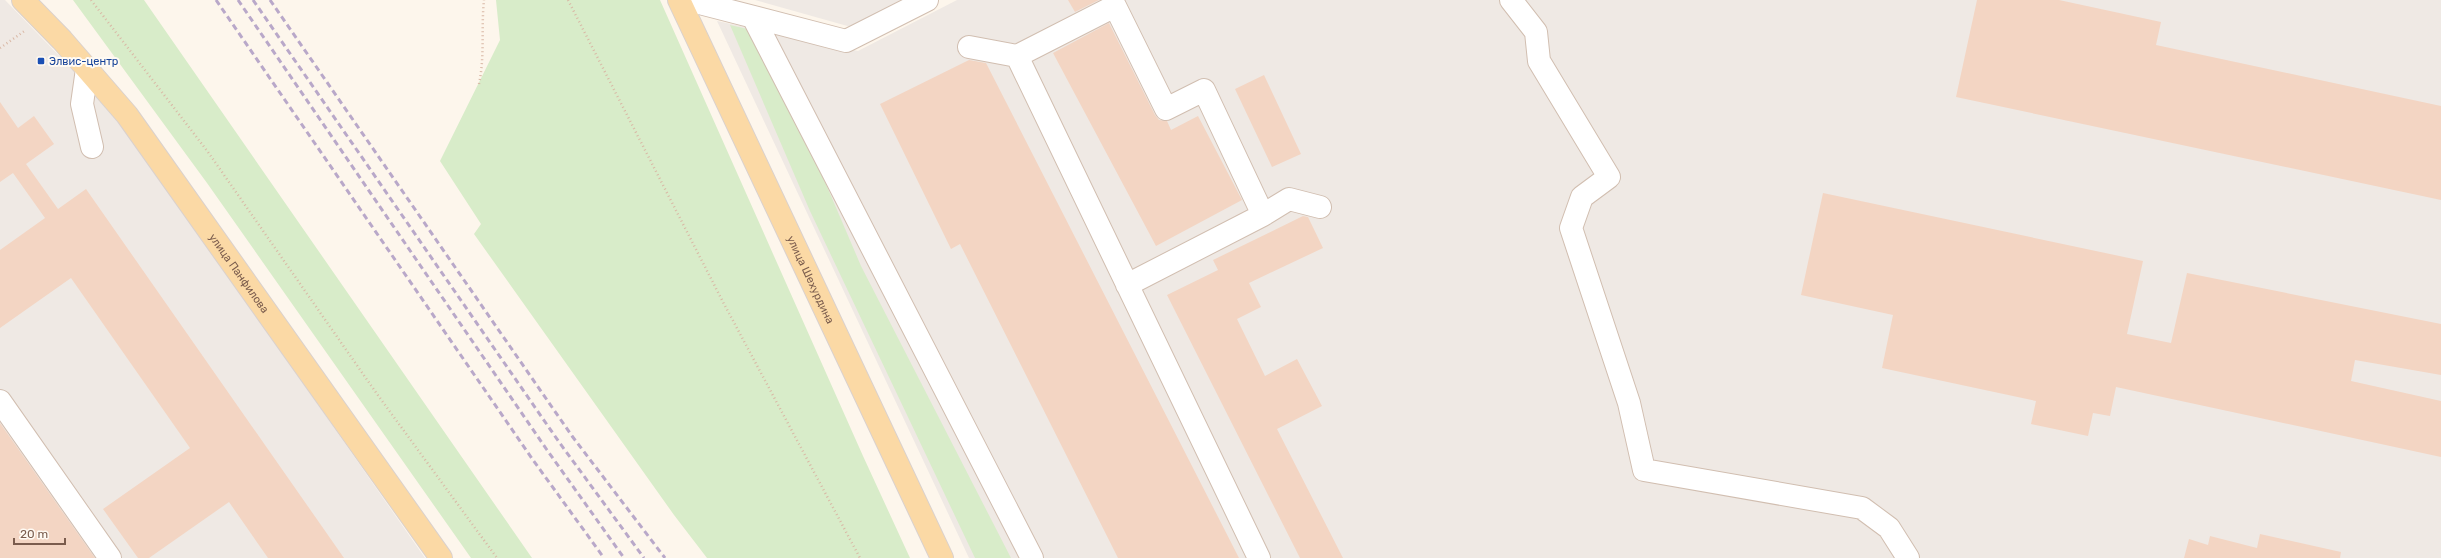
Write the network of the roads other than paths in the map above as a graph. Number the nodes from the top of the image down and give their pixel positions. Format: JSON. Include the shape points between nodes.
{"nodes":[{"id":1,"x":23,"y":0,"type":"edge"},
{"id":2,"x":679,"y":0,"type":"edge"},
{"id":3,"x":688,"y":0,"type":"edge"},
{"id":4,"x":927,"y":0,"type":"edge"},
{"id":5,"x":1511,"y":0,"type":"edge"},
{"id":6,"x":753,"y":17,"type":"junction"},
{"id":7,"x":969,"y":47,"type":"dead end"},
{"id":8,"x":1017,"y":56,"type":"junction"},
{"id":9,"x":87,"y":69,"type":"junction"},
{"id":10,"x":92,"y":147,"type":"dead end"},
{"id":11,"x":1320,"y":207,"type":"dead end"},
{"id":12,"x":1263,"y":214,"type":"junction"},
{"id":13,"x":1127,"y":285,"type":"junction"},
{"id":14,"x":0,"y":401,"type":"edge"},
{"id":15,"x":110,"y":558,"type":"edge"},
{"id":16,"x":441,"y":558,"type":"edge"},
{"id":17,"x":942,"y":558,"type":"edge"},
{"id":18,"x":1032,"y":558,"type":"edge"},
{"id":19,"x":1259,"y":558,"type":"edge"},
{"id":20,"x":1908,"y":558,"type":"edge"}],
"edges":[{"from":1,"to":9,"type":"main road","name":"улица Панфилова"},
{"from":2,"to":17,"type":"main road","name":"улица Шехурдина"},
{"from":3,"to":6,"type":"lane"},
{"from":4,"to":6,"type":"lane","via":[[846,41]]},
{"from":5,"to":20,"type":"lane","via":[[1536,32],[1539,61],[1609,177],[1582,197],[1571,228],[1629,403],[1644,470],[1862,508],[1889,528]]},
{"from":6,"to":18,"type":"lane"},
{"from":7,"to":8,"type":"lane"},
{"from":8,"to":12,"type":"lane","via":[[1115,6],[1166,109],[1204,90]]},
{"from":8,"to":13,"type":"lane"},
{"from":9,"to":10,"type":"lane","via":[[82,104]]},
{"from":9,"to":16,"type":"main road","name":"улица Панфилова","via":[[136,128]]},
{"from":11,"to":12,"type":"lane","via":[[1289,198]]},
{"from":12,"to":13,"type":"lane"},
{"from":13,"to":19,"type":"lane"},
{"from":14,"to":15,"type":"lane"}]}
